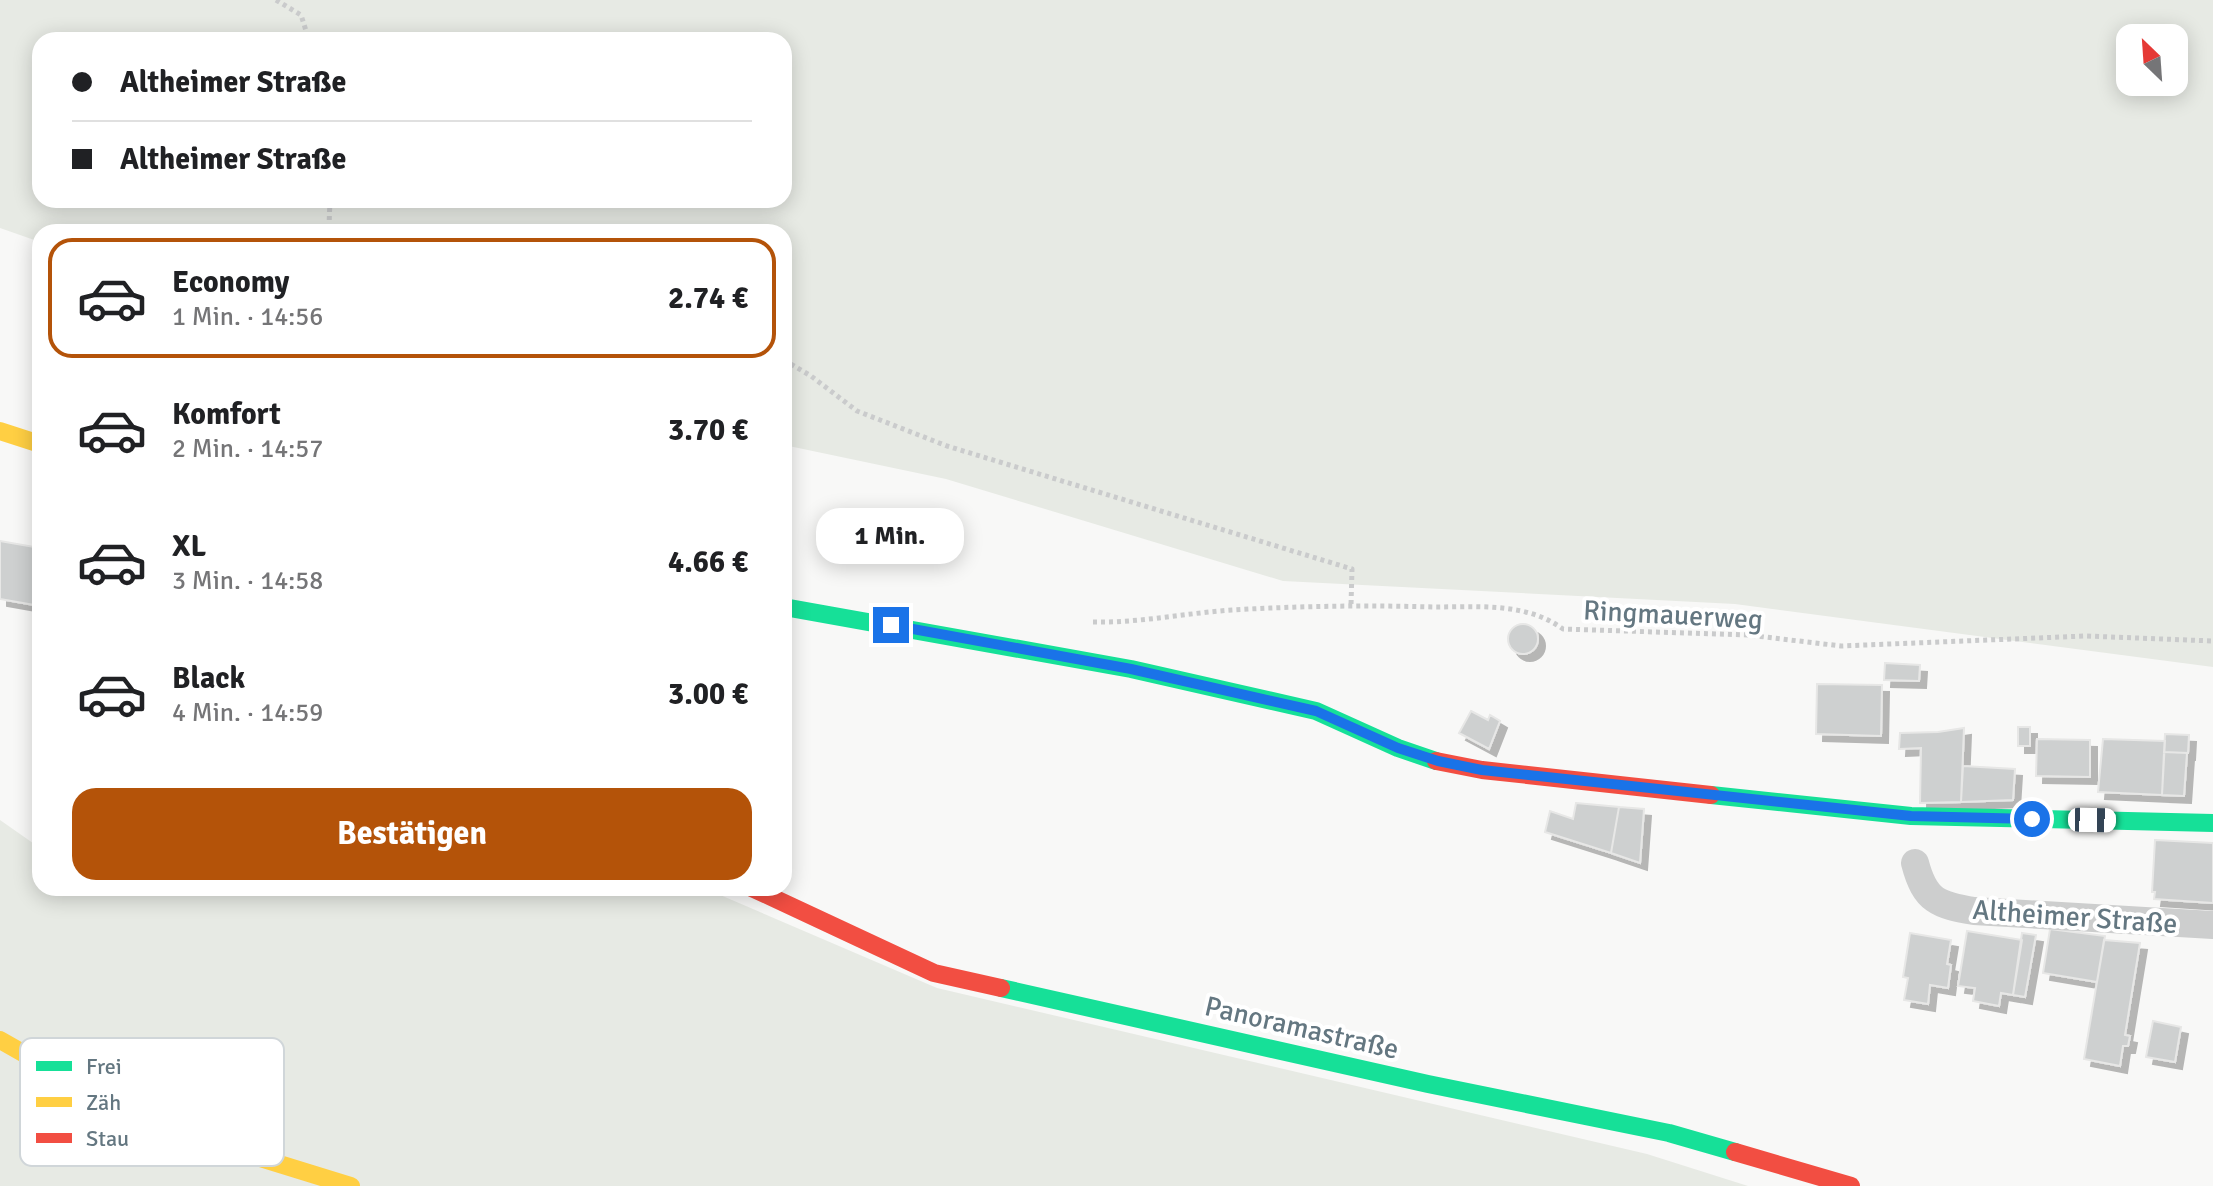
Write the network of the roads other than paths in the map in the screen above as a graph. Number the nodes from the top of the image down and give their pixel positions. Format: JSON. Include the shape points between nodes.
{"nodes":[{"id":1,"x":0,"y":431,"type":"edge"},
{"id":2,"x":32,"y":441,"type":"edge"},
{"id":3,"x":792,"y":608,"type":"edge"},
{"id":4,"x":2213,"y":823,"type":"edge"},
{"id":5,"x":1915,"y":863,"type":"dead end"},
{"id":6,"x":769,"y":896,"type":"edge"},
{"id":7,"x":2213,"y":925,"type":"edge"},
{"id":8,"x":0,"y":1040,"type":"edge"},
{"id":9,"x":20,"y":1051,"type":"edge"},
{"id":10,"x":284,"y":1165,"type":"edge"},
{"id":11,"x":351,"y":1186,"type":"edge"},
{"id":12,"x":1851,"y":1186,"type":"edge"}],
"edges":[{"from":1,"to":2,"type":"street"},
{"from":3,"to":4,"type":"street","via":[[1131,669],[1316,711],[1398,748],[1482,770],[1911,816]]},
{"from":5,"to":7,"type":"street","name":"Altheimer Straße","via":[[1928,894],[1943,906]]},
{"from":6,"to":12,"type":"street","name":"Panoramastraße","via":[[934,973],[1669,1133]]},
{"from":8,"to":9,"type":"street"},
{"from":10,"to":11,"type":"street"}]}
